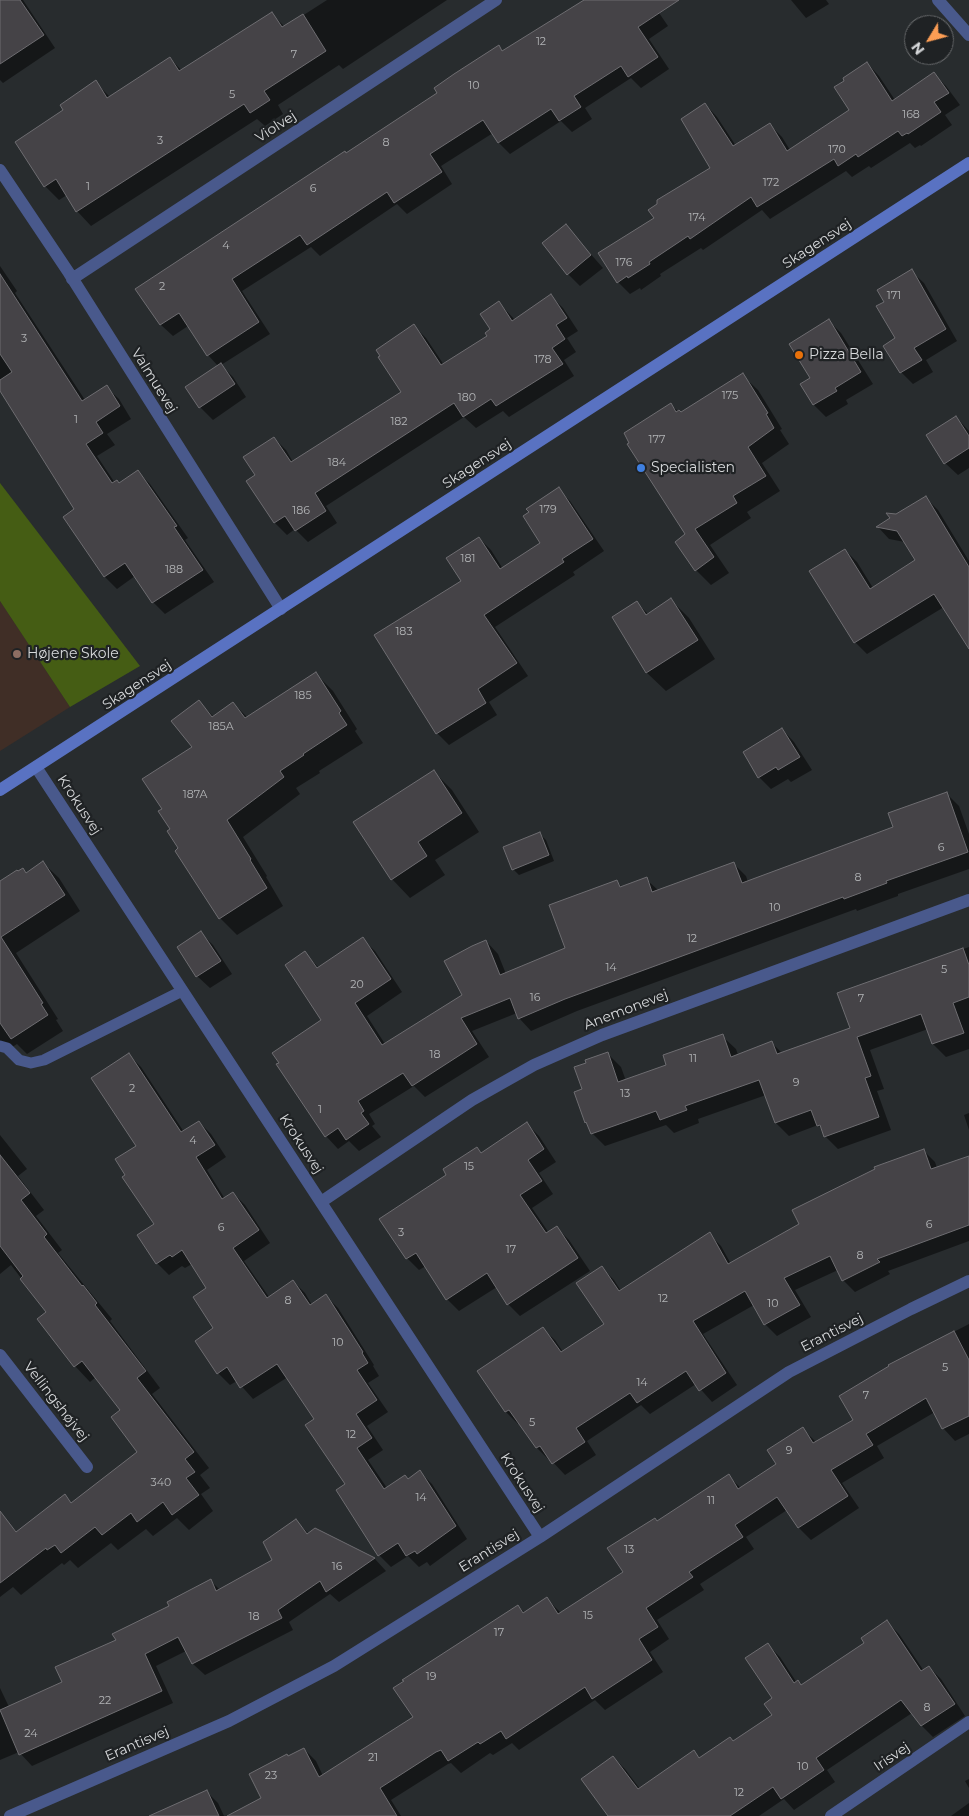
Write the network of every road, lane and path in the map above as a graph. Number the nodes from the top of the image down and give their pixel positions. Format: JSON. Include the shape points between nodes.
{"nodes":[{"id":1,"x":496,"y":0,"type":"edge"},
{"id":2,"x":938,"y":0,"type":"edge"},
{"id":3,"x":969,"y":35,"type":"edge"},
{"id":4,"x":969,"y":163,"type":"edge"},
{"id":5,"x":0,"y":170,"type":"edge"},
{"id":6,"x":72,"y":279,"type":"junction"},
{"id":7,"x":281,"y":609,"type":"junction"},
{"id":8,"x":36,"y":768,"type":"junction"},
{"id":9,"x":0,"y":790,"type":"edge"},
{"id":10,"x":969,"y":900,"type":"edge"},
{"id":11,"x":182,"y":990,"type":"junction"},
{"id":12,"x":0,"y":1046,"type":"edge"},
{"id":13,"x":321,"y":1202,"type":"junction"},
{"id":14,"x":969,"y":1281,"type":"edge"},
{"id":15,"x":0,"y":1355,"type":"edge"},
{"id":16,"x":87,"y":1467,"type":"dead end"},
{"id":17,"x":540,"y":1537,"type":"junction"},
{"id":18,"x":969,"y":1722,"type":"edge"},
{"id":19,"x":10,"y":1816,"type":"edge"},
{"id":20,"x":831,"y":1816,"type":"edge"}],
"edges":[{"from":1,"to":6,"type":"street","name":"Violvej"},
{"from":2,"to":3,"type":"street"},
{"from":4,"to":7,"type":"street","name":"Skagensvej"},
{"from":5,"to":6,"type":"street","name":"Valmuevej"},
{"from":6,"to":7,"type":"street","name":"Valmuevej"},
{"from":7,"to":8,"type":"street","name":"Skagensvej"},
{"from":8,"to":9,"type":"street","name":"Skagensvej"},
{"from":8,"to":11,"type":"street","name":"Krokusvej"},
{"from":10,"to":13,"type":"street","name":"Anemonevej","via":[[602,1035],[534,1065],[472,1100]]},
{"from":11,"to":12,"type":"lane","via":[[44,1060],[31,1063],[19,1060],[7,1048]]},
{"from":11,"to":13,"type":"street","name":"Krokusvej"},
{"from":13,"to":17,"type":"street","name":"Krokusvej"},
{"from":14,"to":17,"type":"street","name":"Erantisvej","via":[[789,1372]]},
{"from":15,"to":16,"type":"street","name":"Vellingshøjvej"},
{"from":17,"to":19,"type":"street","name":"Erantisvej","via":[[334,1666],[229,1721]]},
{"from":18,"to":20,"type":"street","name":"Irisvej"}]}
